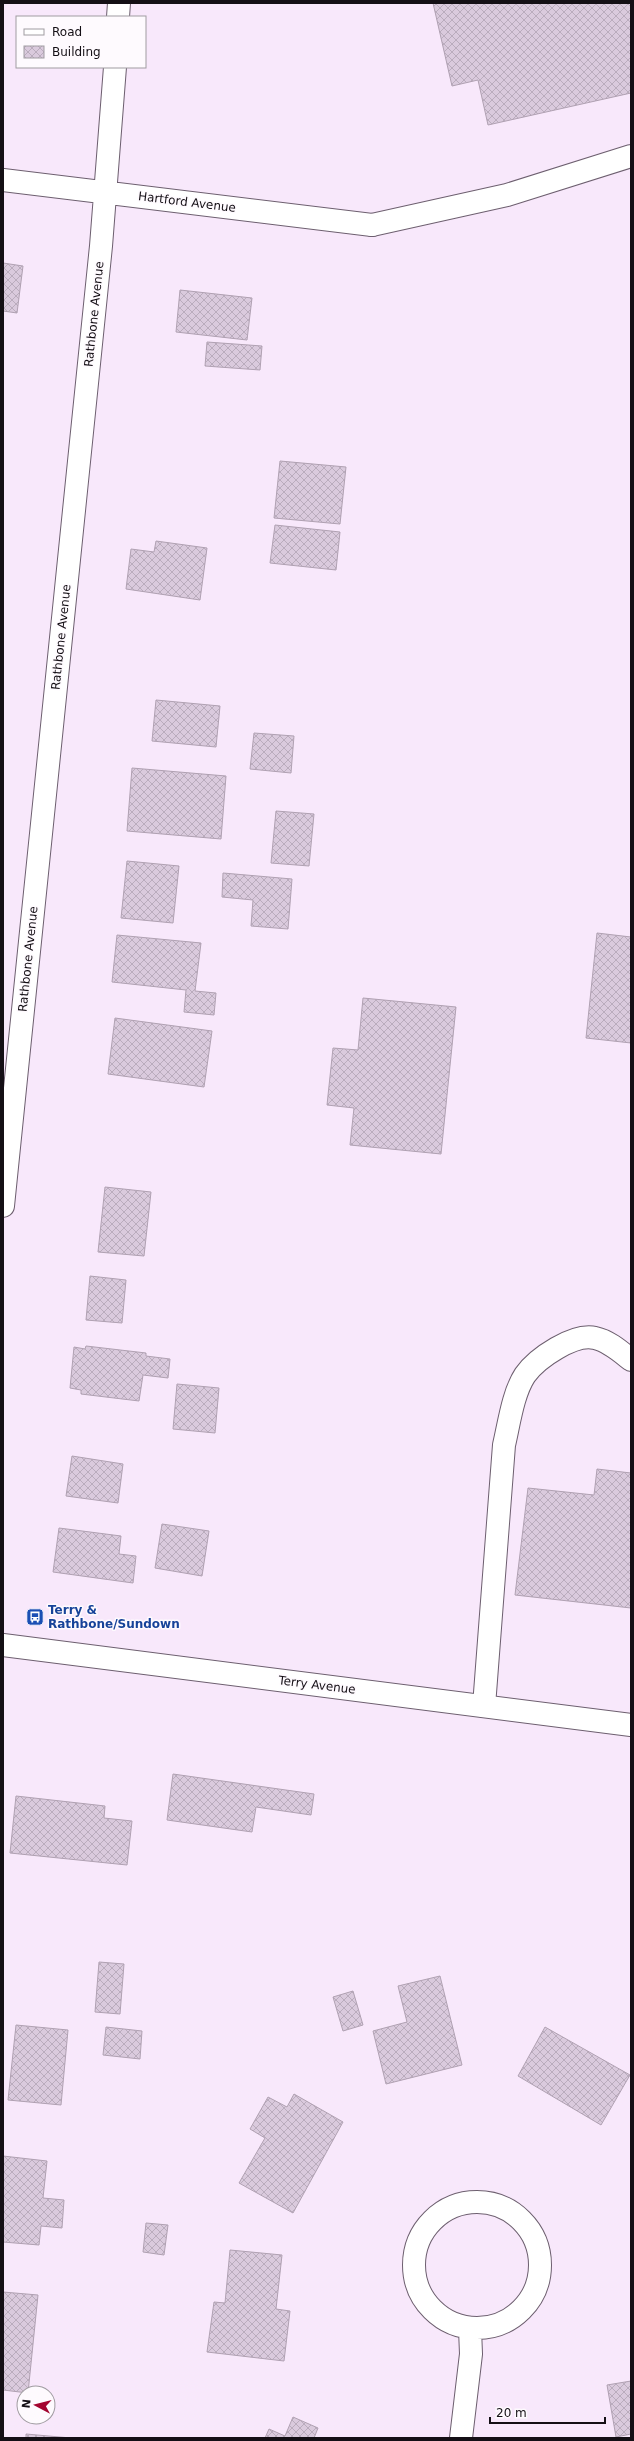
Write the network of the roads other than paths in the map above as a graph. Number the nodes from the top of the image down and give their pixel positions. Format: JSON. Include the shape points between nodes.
{"nodes":[{"id":1,"x":119,"y":3,"type":"edge"},
{"id":2,"x":118,"y":16,"type":"edge"},
{"id":3,"x":115,"y":68,"type":"edge"},
{"id":4,"x":631,"y":156,"type":"edge"},
{"id":5,"x":3,"y":180,"type":"edge"},
{"id":6,"x":106,"y":192,"type":"junction"},
{"id":7,"x":3,"y":1206,"type":"edge"},
{"id":8,"x":631,"y":1360,"type":"edge"},
{"id":9,"x":3,"y":1645,"type":"edge"},
{"id":10,"x":484,"y":1706,"type":"junction"},
{"id":11,"x":631,"y":1725,"type":"edge"},
{"id":12,"x":470,"y":2329,"type":"junction"},
{"id":13,"x":461,"y":2438,"type":"edge"}],
"edges":[{"from":1,"to":2,"type":"street"},
{"from":3,"to":6,"type":"street","name":"Rathbone Avenue"},
{"from":4,"to":6,"type":"street","name":"Hartford Avenue","via":[[507,196],[372,225]]},
{"from":5,"to":6,"type":"street","name":"Hartford Avenue"},
{"from":6,"to":7,"type":"street","name":"Rathbone Avenue"},
{"from":8,"to":10,"type":"street","via":[[617,1348],[595,1337],[572,1341],[548,1353],[525,1375],[512,1408],[504,1445]]},
{"from":9,"to":10,"type":"street","name":"Terry Avenue"},
{"from":10,"to":11,"type":"street","name":"Terry Avenue"},
{"from":12,"to":12,"type":"street","via":[[496,2327],[516,2316],[529,2304],[538,2283],[541,2259],[534,2235],[515,2214],[501,2206],[482,2201],[463,2203],[438,2215],[423,2231],[415,2254],[415,2280],[425,2302],[440,2317]]},
{"from":12,"to":13,"type":"street","via":[[471,2354]]}]}
